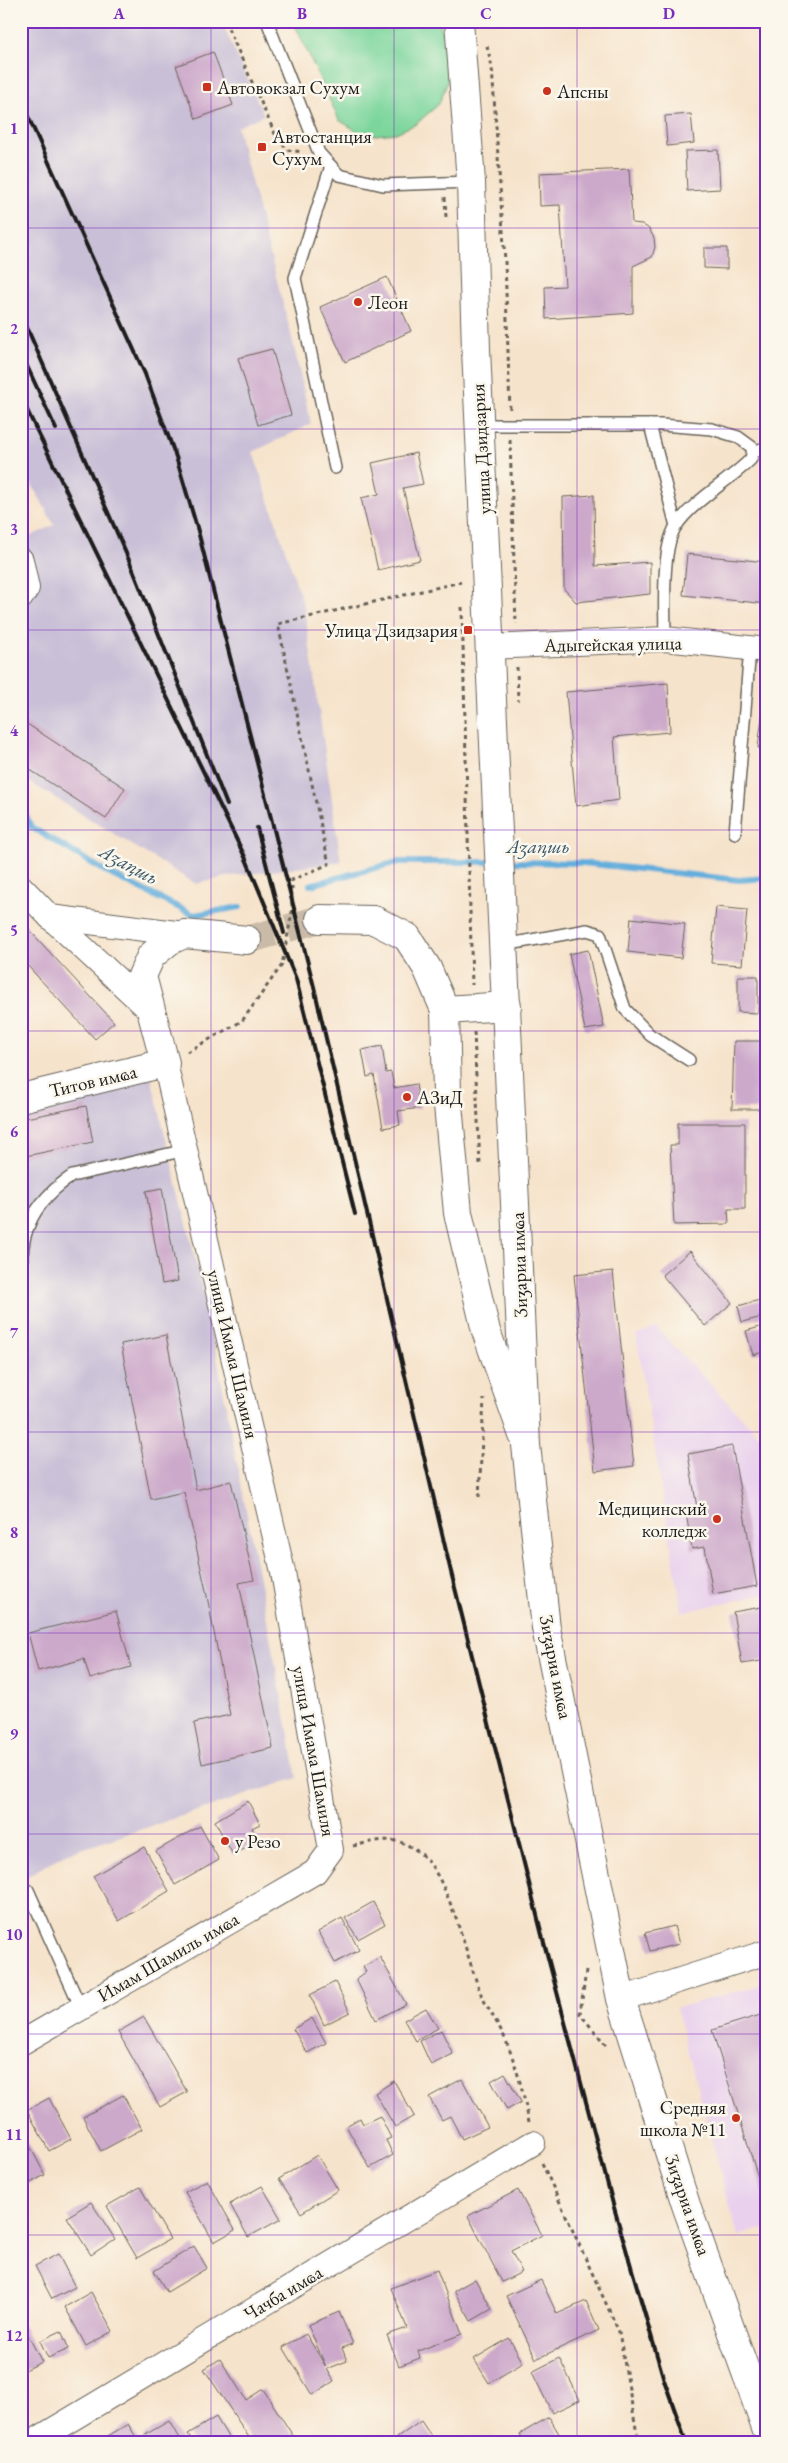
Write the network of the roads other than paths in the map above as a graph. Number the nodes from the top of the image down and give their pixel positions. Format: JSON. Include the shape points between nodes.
{"nodes":[{"id":1,"x":266,"y":21,"type":"edge"},
{"id":2,"x":459,"y":21,"type":"edge"},
{"id":3,"x":331,"y":166,"type":"junction"},
{"id":4,"x":471,"y":182,"type":"junction"},
{"id":5,"x":480,"y":425,"type":"junction"},
{"id":6,"x":650,"y":425,"type":"junction"},
{"id":7,"x":767,"y":447,"type":"edge"},
{"id":8,"x":754,"y":452,"type":"junction"},
{"id":9,"x":335,"y":468,"type":"dead end"},
{"id":10,"x":676,"y":526,"type":"junction"},
{"id":11,"x":21,"y":560,"type":"edge"},
{"id":12,"x":21,"y":597,"type":"edge"},
{"id":13,"x":665,"y":639,"type":"junction"},
{"id":14,"x":490,"y":647,"type":"junction"},
{"id":15,"x":758,"y":649,"type":"edge"},
{"id":16,"x":735,"y":833,"type":"dead end"},
{"id":17,"x":500,"y":876,"type":"joint"},
{"id":18,"x":21,"y":886,"type":"edge"},
{"id":19,"x":50,"y":917,"type":"junction"},
{"id":20,"x":320,"y":919,"type":"tunnel mouth"},
{"id":21,"x":184,"y":934,"type":"junction"},
{"id":22,"x":247,"y":940,"type":"tunnel mouth"},
{"id":23,"x":504,"y":945,"type":"junction"},
{"id":24,"x":507,"y":1006,"type":"junction"},
{"id":25,"x":445,"y":1010,"type":"junction"},
{"id":26,"x":152,"y":1012,"type":"junction"},
{"id":27,"x":689,"y":1060,"type":"dead end"},
{"id":28,"x":165,"y":1063,"type":"junction"},
{"id":29,"x":21,"y":1098,"type":"edge"},
{"id":30,"x":186,"y":1150,"type":"junction"},
{"id":31,"x":21,"y":1282,"type":"edge"},
{"id":32,"x":526,"y":1445,"type":"junction"},
{"id":33,"x":315,"y":1872,"type":"joint"},
{"id":34,"x":28,"y":1890,"type":"dead end"},
{"id":35,"x":767,"y":1952,"type":"edge"},
{"id":36,"x":621,"y":1999,"type":"junction"},
{"id":37,"x":81,"y":2008,"type":"junction"},
{"id":38,"x":21,"y":2043,"type":"edge"},
{"id":39,"x":533,"y":2143,"type":"road end"},
{"id":40,"x":767,"y":2431,"type":"edge"},
{"id":41,"x":34,"y":2442,"type":"edge"}],
"edges":[{"from":1,"to":3,"type":"lane","via":[[319,153]]},
{"from":2,"to":4,"type":"main road","name":"улица Дзидзария"},
{"from":3,"to":4,"type":"lane","via":[[338,174],[383,184]]},
{"from":3,"to":9,"type":"lane","via":[[295,278]]},
{"from":4,"to":5,"type":"main road","name":"улица Дзидзария"},
{"from":5,"to":6,"type":"lane"},
{"from":5,"to":14,"type":"main road","name":"улица Дзидзария"},
{"from":6,"to":8,"type":"lane","via":[[712,429],[738,437]]},
{"from":6,"to":10,"type":"lane"},
{"from":7,"to":8,"type":"lane"},
{"from":8,"to":10,"type":"lane","via":[[735,475]]},
{"from":10,"to":13,"type":"lane","via":[[668,542]]},
{"from":11,"to":12,"type":"street","via":[[27,588]]},
{"from":13,"to":14,"type":"street","name":"Адыгейская улица"},
{"from":13,"to":15,"type":"street","name":"Адыгейская улица"},
{"from":14,"to":17,"type":"main road","name":"улица Дзидзария"},
{"from":15,"to":16,"type":"lane"},
{"from":17,"to":23,"type":"main road","name":"Ӡиӡариа имҩа"},
{"from":18,"to":19,"type":"street"},
{"from":19,"to":21,"type":"street"},
{"from":19,"to":26,"type":"street"},
{"from":20,"to":25,"type":"main road","via":[[374,920],[407,937],[427,968]]},
{"from":21,"to":22,"type":"main road"},
{"from":21,"to":26,"type":"main road","name":"улица Имама Шамиля","via":[[150,956],[142,976]]},
{"from":23,"to":24,"type":"main road","name":"Ӡиӡариа имҩа"},
{"from":23,"to":27,"type":"lane","via":[[587,930],[600,934],[625,1009],[650,1035]]},
{"from":24,"to":25,"type":"main road"},
{"from":24,"to":32,"type":"main road","name":"Ӡиӡариа имҩа"},
{"from":25,"to":32,"type":"main road","via":[[447,1094],[458,1213],[486,1331]]},
{"from":26,"to":28,"type":"main road","name":"улица Имама Шамиля"},
{"from":28,"to":29,"type":"main road","name":"Титов имҩа"},
{"from":28,"to":30,"type":"street","name":"улица Имама Шамиля"},
{"from":30,"to":31,"type":"lane","via":[[80,1174],[56,1186],[41,1203],[25,1235]]},
{"from":30,"to":33,"type":"street","name":"улица Имама Шамиля","via":[[282,1572],[331,1850]]},
{"from":32,"to":36,"type":"main road","name":"Ӡиӡариа имҩа","via":[[546,1628]]},
{"from":33,"to":37,"type":"street","name":"Имам Шамиль имҩа"},
{"from":34,"to":37,"type":"lane"},
{"from":35,"to":36,"type":"street"},
{"from":36,"to":40,"type":"main road","name":"Ӡиӡариа имҩа","via":[[686,2205]]},
{"from":37,"to":38,"type":"street","name":"Имам Шамиль имҩа"},
{"from":39,"to":41,"type":"street","name":"Чачба имҩа"}]}
